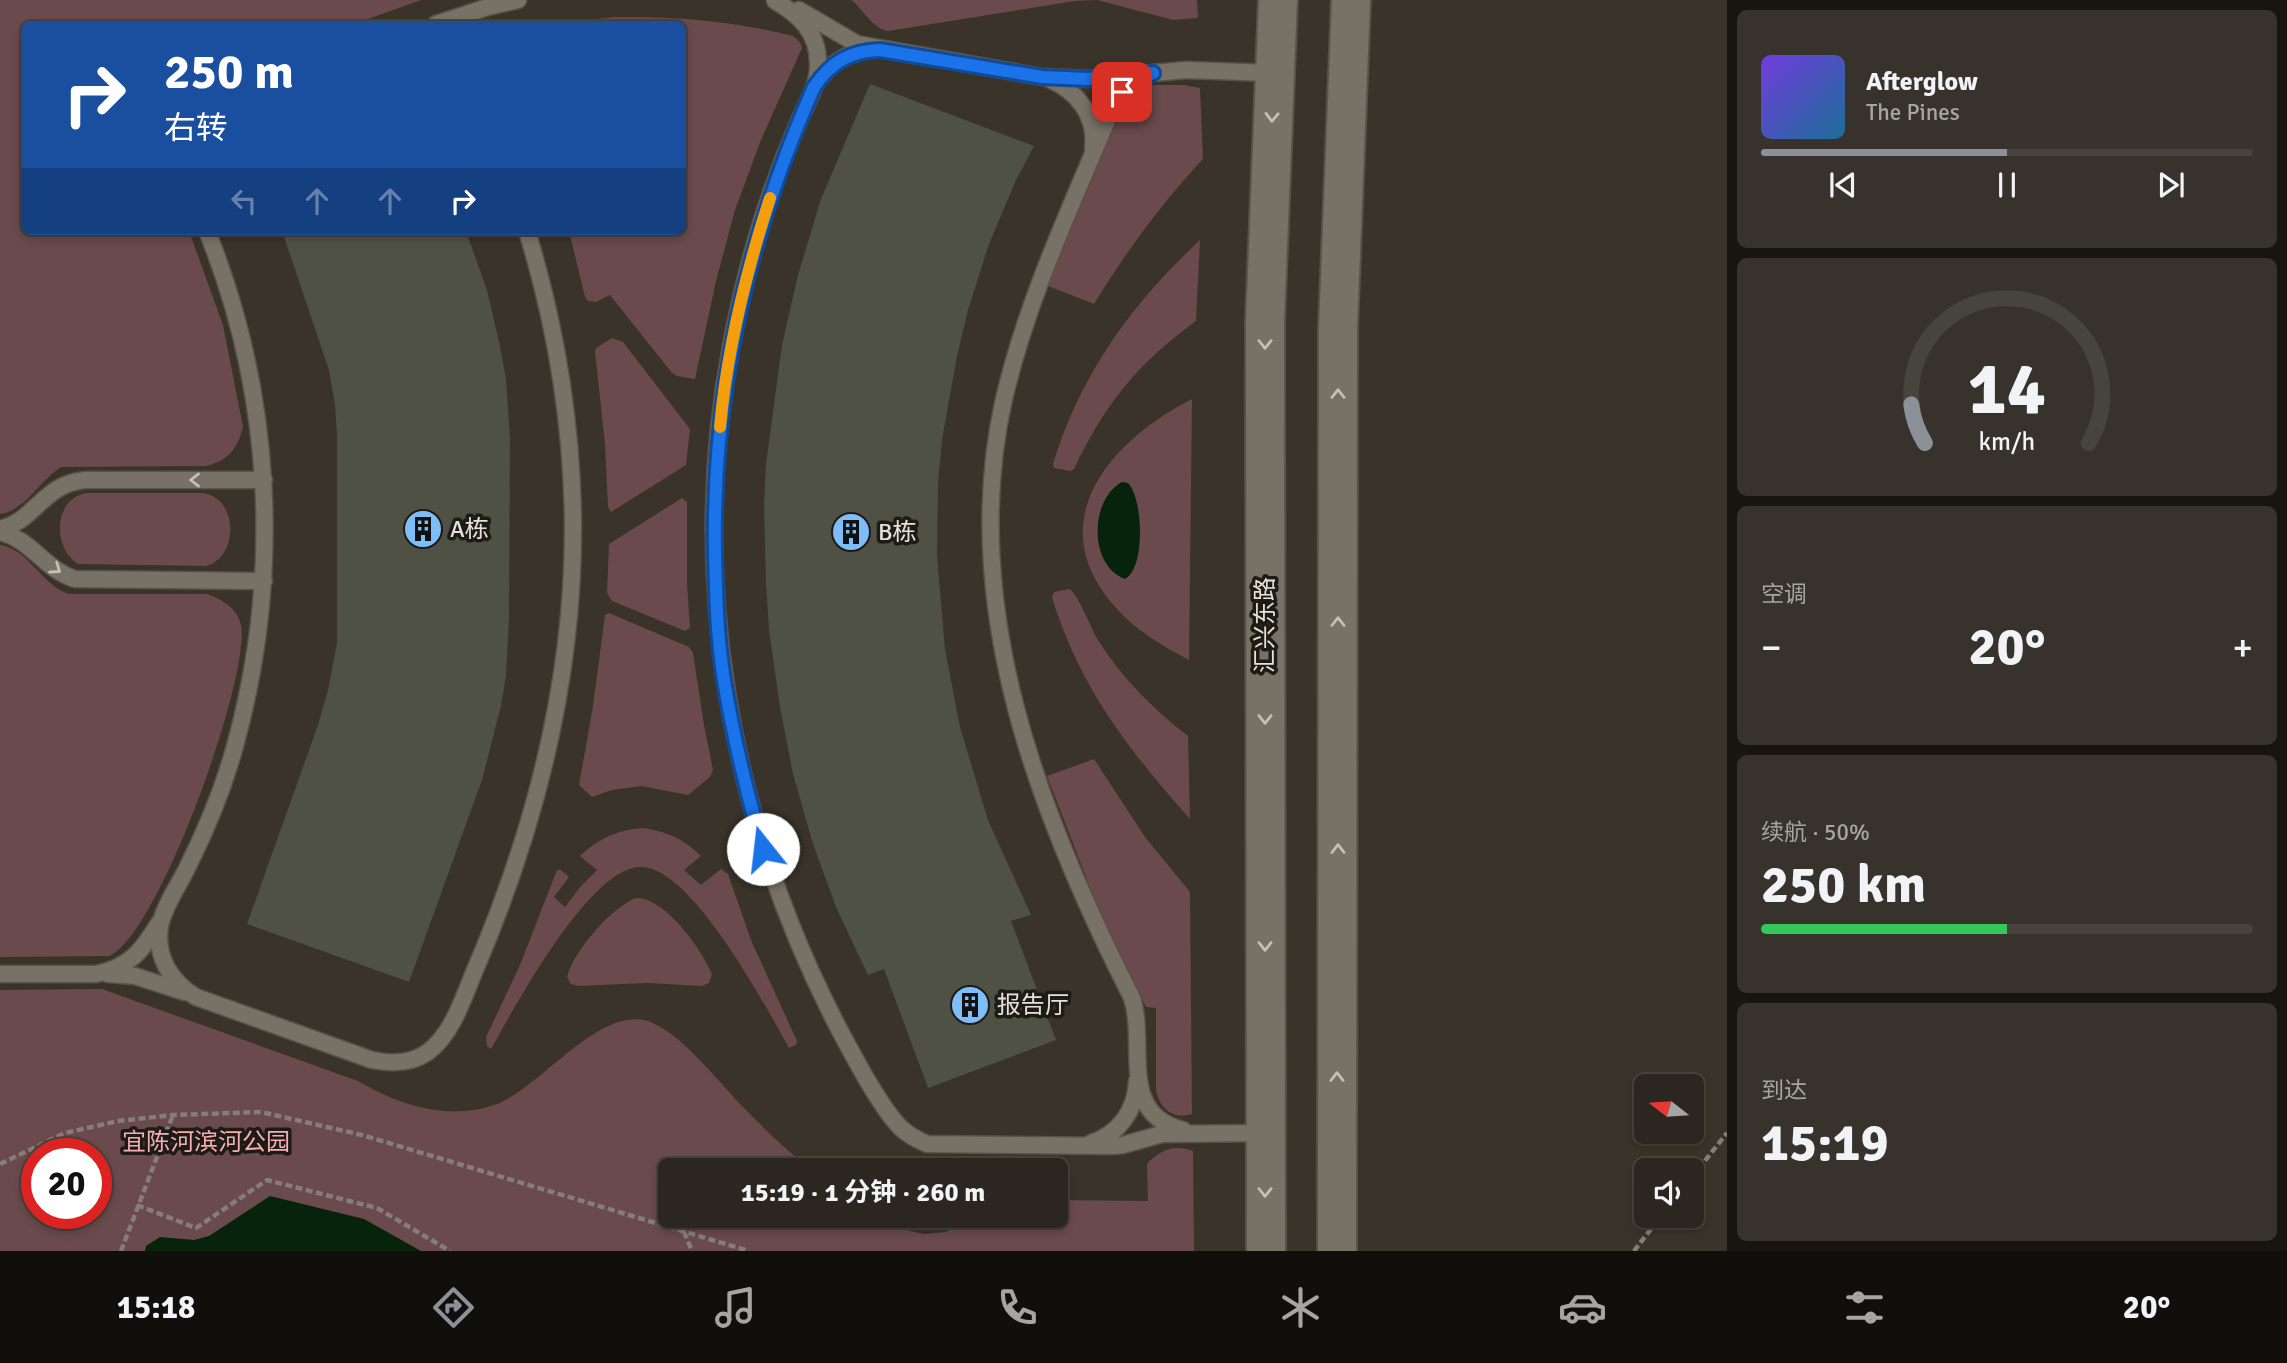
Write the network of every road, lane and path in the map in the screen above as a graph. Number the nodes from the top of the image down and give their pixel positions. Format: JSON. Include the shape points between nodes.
{"nodes":[{"id":1,"x":517,"y":0,"type":"edge"},
{"id":2,"x":1278,"y":0,"type":"edge"},
{"id":3,"x":1351,"y":0,"type":"edge"},
{"id":4,"x":772,"y":1,"type":"edge"},
{"id":5,"x":446,"y":21,"type":"edge"},
{"id":6,"x":487,"y":21,"type":"edge"},
{"id":7,"x":880,"y":50,"type":"junction"},
{"id":8,"x":1153,"y":73,"type":"junction"},
{"id":9,"x":1273,"y":73,"type":"junction"},
{"id":10,"x":1042,"y":77,"type":"junction"},
{"id":11,"x":814,"y":87,"type":"junction"},
{"id":12,"x":1090,"y":161,"type":"junction"},
{"id":13,"x":208,"y":235,"type":"edge"},
{"id":14,"x":528,"y":235,"type":"edge"},
{"id":15,"x":264,"y":480,"type":"junction"},
{"id":16,"x":0,"y":530,"type":"edge"},
{"id":17,"x":264,"y":581,"type":"junction"},
{"id":18,"x":165,"y":912,"type":"junction"},
{"id":19,"x":0,"y":974,"type":"edge"},
{"id":20,"x":96,"y":974,"type":"junction"},
{"id":21,"x":196,"y":997,"type":"junction"},
{"id":22,"x":1137,"y":1075,"type":"junction"},
{"id":23,"x":173,"y":1115,"type":"junction"},
{"id":24,"x":1192,"y":1133,"type":"junction"},
{"id":25,"x":1265,"y":1133,"type":"junction"},
{"id":26,"x":1727,"y":1133,"type":"edge"},
{"id":27,"x":1081,"y":1146,"type":"junction"},
{"id":28,"x":1704,"y":1162,"type":"edge"},
{"id":29,"x":0,"y":1164,"type":"edge"},
{"id":30,"x":137,"y":1205,"type":"junction"},
{"id":31,"x":1652,"y":1228,"type":"edge"},
{"id":32,"x":684,"y":1231,"type":"junction"},
{"id":33,"x":121,"y":1251,"type":"edge"},
{"id":34,"x":450,"y":1251,"type":"edge"},
{"id":35,"x":692,"y":1251,"type":"edge"},
{"id":36,"x":749,"y":1251,"type":"edge"},
{"id":37,"x":1266,"y":1251,"type":"edge"},
{"id":38,"x":1337,"y":1251,"type":"edge"},
{"id":39,"x":1634,"y":1251,"type":"edge"}],
"edges":[{"from":1,"to":5,"type":"lane"},
{"from":1,"to":6,"type":"lane"},
{"from":2,"to":9,"type":"main road","name":"汇兴东路"},
{"from":38,"to":3,"type":"main road","one_way":true,"via":[[1338,328]]},
{"from":4,"to":7,"type":"lane","via":[[802,11],[857,44]]},
{"from":4,"to":11,"type":"lane","via":[[792,10],[811,33],[818,60]]},
{"from":7,"to":10,"type":"lane"},
{"from":7,"to":11,"type":"lane","via":[[863,50],[836,61]]},
{"from":8,"to":9,"type":"lane"},
{"from":8,"to":10,"type":"lane","via":[[1088,79]]},
{"from":8,"to":12,"type":"lane","via":[[1122,92]]},
{"from":9,"to":25,"type":"main road","name":"汇兴东路","one_way":true,"via":[[1265,321]]},
{"from":10,"to":12,"type":"lane","via":[[1072,92],[1087,112],[1094,143]]},
{"from":11,"to":27,"type":"lane","via":[[755,246],[721,414],[715,579],[723,678],[742,774],[777,892],[808,967],[855,1058],[901,1128],[928,1144],[943,1146]]},
{"from":12,"to":22,"type":"lane","via":[[1036,290],[1004,401],[994,466],[992,555],[999,636],[1015,704],[1051,814],[1132,998],[1137,1018]]},
{"from":13,"to":15,"type":"lane","via":[[241,332],[258,414]]},
{"from":14,"to":21,"type":"lane","via":[[564,395],[572,487],[570,600],[561,683],[540,776],[505,892],[470,982],[443,1037],[426,1053],[395,1063],[372,1060]]},
{"from":15,"to":16,"type":"lane","one_way":true,"via":[[85,480],[64,485],[22,520]]},
{"from":15,"to":17,"type":"lane"},
{"from":16,"to":17,"type":"lane","one_way":true,"via":[[23,541],[50,567],[75,579]]},
{"from":17,"to":18,"type":"lane","via":[[256,654],[234,748],[203,834]]},
{"from":18,"to":20,"type":"lane","via":[[133,958]]},
{"from":18,"to":21,"type":"lane","via":[[160,926],[163,961],[174,980]]},
{"from":19,"to":20,"type":"lane"},
{"from":20,"to":21,"type":"lane","via":[[135,976]]},
{"from":22,"to":24,"type":"lane","via":[[1153,1113],[1162,1122]]},
{"from":22,"to":27,"type":"lane","via":[[1127,1116],[1100,1140]]},
{"from":23,"to":29,"type":"path","via":[[65,1133]]},
{"from":23,"to":30,"type":"path"},
{"from":23,"to":32,"type":"path","via":[[261,1112],[362,1135]]},
{"from":24,"to":25,"type":"lane"},
{"from":24,"to":27,"type":"lane","via":[[1162,1133],[1123,1145]]},
{"from":25,"to":37,"type":"main road","name":"汇兴东路","one_way":true},
{"from":26,"to":28,"type":"path"},
{"from":30,"to":33,"type":"path"},
{"from":30,"to":34,"type":"path","via":[[196,1228],[267,1180],[377,1208]]},
{"from":31,"to":39,"type":"path"},
{"from":32,"to":35,"type":"path"},
{"from":32,"to":36,"type":"path"}]}
